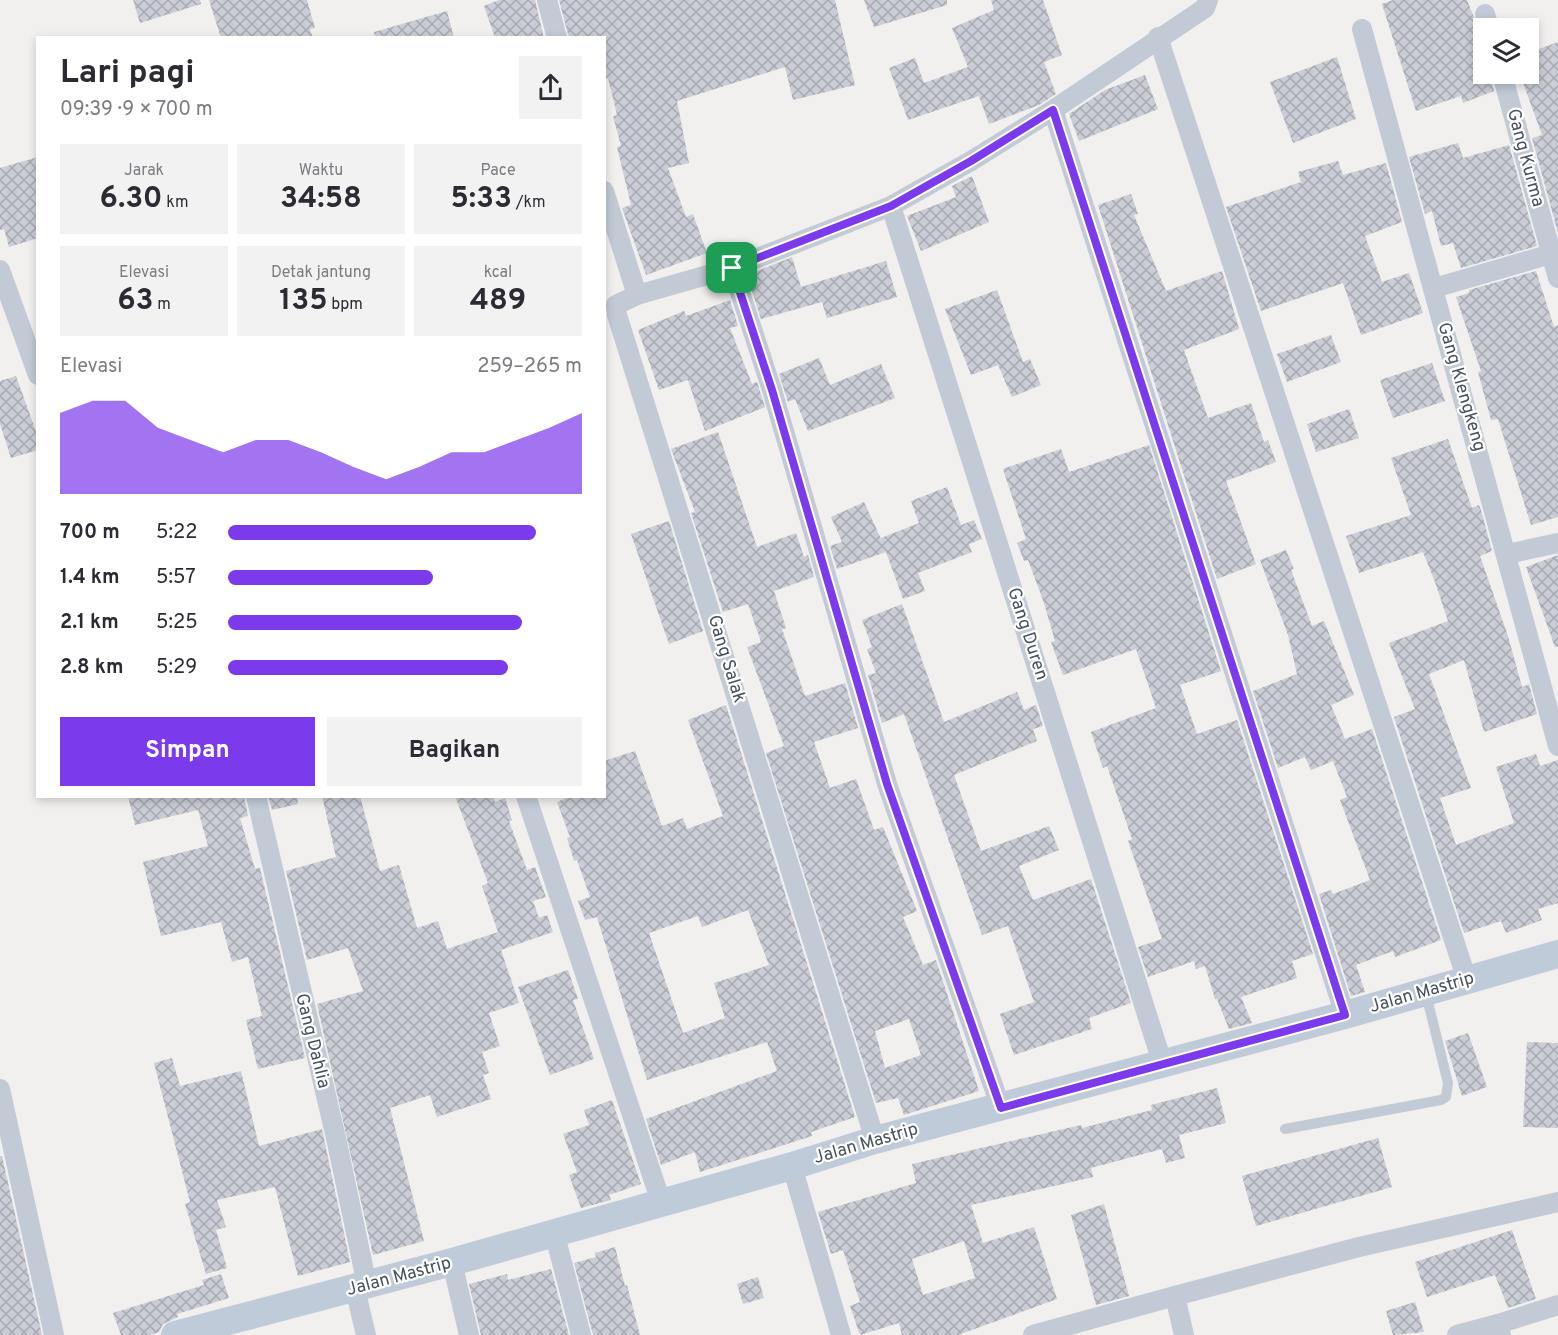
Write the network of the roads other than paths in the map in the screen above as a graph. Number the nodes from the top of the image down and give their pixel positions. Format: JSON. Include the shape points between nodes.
{"nodes":[{"id":1,"x":547,"y":0,"type":"edge"},
{"id":2,"x":1208,"y":0,"type":"edge"},
{"id":3,"x":1362,"y":28,"type":"dead end"},
{"id":4,"x":556,"y":36,"type":"edge"},
{"id":5,"x":1158,"y":37,"type":"junction"},
{"id":6,"x":1505,"y":84,"type":"edge"},
{"id":7,"x":1053,"y":110,"type":"junction"},
{"id":8,"x":606,"y":196,"type":"edge"},
{"id":9,"x":891,"y":206,"type":"junction"},
{"id":10,"x":1551,"y":254,"type":"junction"},
{"id":11,"x":732,"y":268,"type":"junction"},
{"id":12,"x":0,"y":270,"type":"edge"},
{"id":13,"x":1558,"y":278,"type":"edge"},
{"id":14,"x":1434,"y":288,"type":"junction"},
{"id":15,"x":637,"y":295,"type":"junction"},
{"id":16,"x":36,"y":369,"type":"edge"},
{"id":17,"x":1558,"y":543,"type":"edge"},
{"id":18,"x":1507,"y":554,"type":"junction"},
{"id":19,"x":1558,"y":746,"type":"edge"},
{"id":20,"x":256,"y":798,"type":"edge"},
{"id":21,"x":527,"y":798,"type":"edge"},
{"id":22,"x":1558,"y":954,"type":"edge"},
{"id":23,"x":1467,"y":980,"type":"junction"},
{"id":24,"x":1425,"y":992,"type":"junction"},
{"id":25,"x":1345,"y":1015,"type":"junction"},
{"id":26,"x":1162,"y":1062,"type":"junction"},
{"id":27,"x":0,"y":1089,"type":"edge"},
{"id":28,"x":1001,"y":1108,"type":"junction"},
{"id":29,"x":1285,"y":1129,"type":"dead end"},
{"id":30,"x":875,"y":1140,"type":"junction"},
{"id":31,"x":792,"y":1166,"type":"junction"},
{"id":32,"x":661,"y":1202,"type":"junction"},
{"id":33,"x":1558,"y":1202,"type":"edge"},
{"id":34,"x":554,"y":1232,"type":"junction"},
{"id":35,"x":452,"y":1262,"type":"junction"},
{"id":36,"x":361,"y":1287,"type":"junction"},
{"id":37,"x":1175,"y":1296,"type":"junction"},
{"id":38,"x":1558,"y":1305,"type":"edge"},
{"id":39,"x":1499,"y":1330,"type":"edge"},
{"id":40,"x":54,"y":1335,"type":"edge"},
{"id":41,"x":175,"y":1335,"type":"edge"},
{"id":42,"x":366,"y":1335,"type":"edge"},
{"id":43,"x":469,"y":1335,"type":"edge"},
{"id":44,"x":581,"y":1335,"type":"edge"},
{"id":45,"x":841,"y":1335,"type":"edge"},
{"id":46,"x":1033,"y":1335,"type":"edge"},
{"id":47,"x":1184,"y":1335,"type":"edge"},
{"id":48,"x":1457,"y":1335,"type":"edge"}],
"edges":[{"from":1,"to":4,"type":"street"},
{"from":2,"to":5,"type":"street","via":[[1205,8]]},
{"from":3,"to":14,"type":"street","name":"Gang Klengkeng"},
{"from":5,"to":7,"type":"street"},
{"from":5,"to":23,"type":"street"},
{"from":6,"to":10,"type":"street","name":"Gang Kurma"},
{"from":7,"to":9,"type":"street"},
{"from":7,"to":25,"type":"street"},
{"from":8,"to":15,"type":"street"},
{"from":9,"to":11,"type":"street"},
{"from":9,"to":26,"type":"street","name":"Gang Duren"},
{"from":10,"to":13,"type":"street","name":"Gang Kurma"},
{"from":10,"to":14,"type":"street"},
{"from":11,"to":15,"type":"street"},
{"from":11,"to":28,"type":"street","via":[[772,390],[887,784]]},
{"from":12,"to":16,"type":"street"},
{"from":14,"to":18,"type":"street","name":"Gang Klengkeng"},
{"from":15,"to":30,"type":"street","name":"Gang Salak","via":[[616,305],[617,315]]},
{"from":17,"to":18,"type":"street"},
{"from":18,"to":19,"type":"street","name":"Gang Klengkeng"},
{"from":20,"to":36,"type":"street","name":"Gang Dahlia","via":[[336,1138]]},
{"from":21,"to":32,"type":"street"},
{"from":22,"to":23,"type":"main road","name":"Jalan Mastrip"},
{"from":23,"to":24,"type":"main road","name":"Jalan Mastrip"},
{"from":24,"to":25,"type":"main road","name":"Jalan Mastrip"},
{"from":24,"to":29,"type":"lane","via":[[1448,1083],[1446,1096]]},
{"from":25,"to":26,"type":"main road","name":"Jalan Mastrip"},
{"from":26,"to":28,"type":"main road","name":"Jalan Mastrip"},
{"from":27,"to":40,"type":"street"},
{"from":28,"to":30,"type":"main road","name":"Jalan Mastrip"},
{"from":30,"to":31,"type":"main road","name":"Jalan Mastrip"},
{"from":31,"to":32,"type":"main road","name":"Jalan Mastrip"},
{"from":31,"to":45,"type":"street"},
{"from":32,"to":34,"type":"main road","name":"Jalan Mastrip"},
{"from":33,"to":37,"type":"street","via":[[1359,1247]]},
{"from":34,"to":35,"type":"main road","name":"Jalan Mastrip"},
{"from":34,"to":44,"type":"street"},
{"from":35,"to":36,"type":"main road","name":"Jalan Mastrip"},
{"from":35,"to":43,"type":"street"},
{"from":36,"to":41,"type":"main road","name":"Jalan Mastrip"},
{"from":36,"to":42,"type":"street","name":"Gang Dahlia"},
{"from":37,"to":46,"type":"street"},
{"from":37,"to":47,"type":"street"},
{"from":38,"to":39,"type":"street"},
{"from":39,"to":48,"type":"street"}]}
